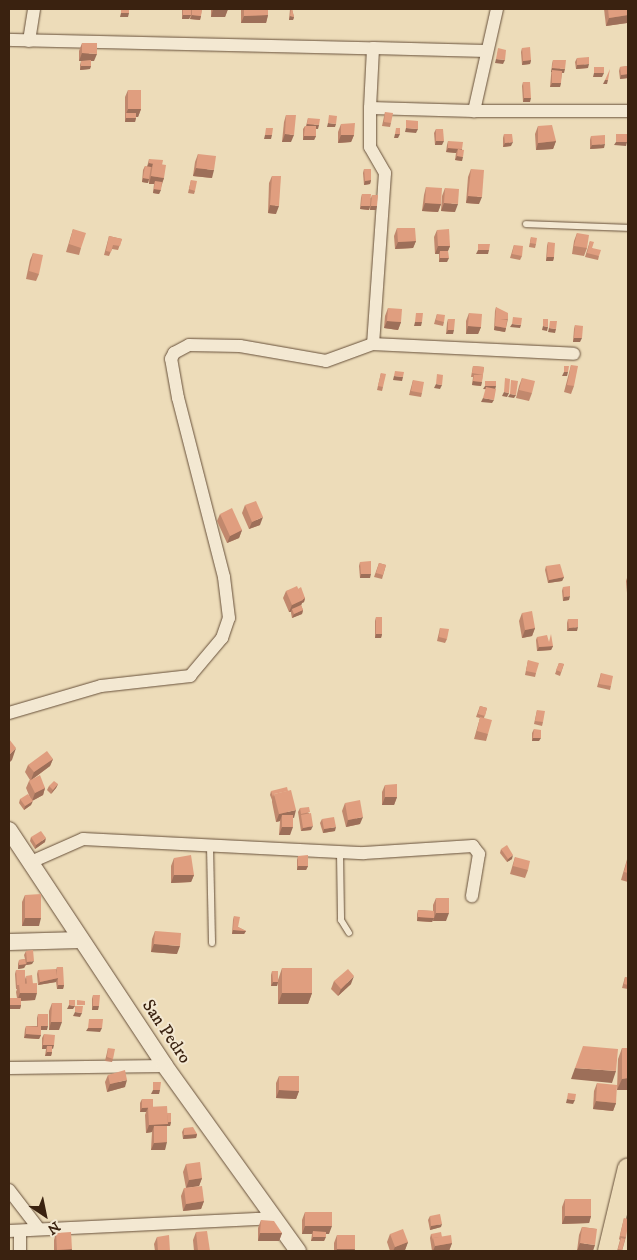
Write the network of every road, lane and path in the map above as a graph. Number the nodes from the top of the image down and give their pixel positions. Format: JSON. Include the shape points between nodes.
{"nodes":[{"id":1,"x":34,"y":9,"type":"edge"},
{"id":2,"x":497,"y":9,"type":"edge"},
{"id":3,"x":9,"y":40,"type":"edge"},
{"id":4,"x":29,"y":41,"type":"junction"},
{"id":5,"x":373,"y":48,"type":"junction"},
{"id":6,"x":486,"y":51,"type":"junction"},
{"id":7,"x":370,"y":108,"type":"junction"},
{"id":8,"x":474,"y":111,"type":"junction"},
{"id":9,"x":628,"y":111,"type":"edge"},
{"id":10,"x":526,"y":224,"type":"dead end"},
{"id":11,"x":628,"y":228,"type":"edge"},
{"id":12,"x":374,"y":344,"type":"junction"},
{"id":13,"x":574,"y":354,"type":"dead end"},
{"id":14,"x":9,"y":713,"type":"edge"},
{"id":15,"x":9,"y":830,"type":"edge"},
{"id":16,"x":210,"y":846,"type":"junction"},
{"id":17,"x":340,"y":852,"type":"junction"},
{"id":18,"x":31,"y":862,"type":"junction"},
{"id":19,"x":472,"y":896,"type":"dead end"},
{"id":20,"x":349,"y":933,"type":"dead end"},
{"id":21,"x":80,"y":940,"type":"junction"},
{"id":22,"x":9,"y":942,"type":"edge"},
{"id":23,"x":212,"y":942,"type":"dead end"},
{"id":24,"x":165,"y":1066,"type":"junction"},
{"id":25,"x":9,"y":1068,"type":"edge"},
{"id":26,"x":628,"y":1168,"type":"edge"},
{"id":27,"x":9,"y":1190,"type":"edge"},
{"id":28,"x":623,"y":1212,"type":"edge"},
{"id":29,"x":272,"y":1218,"type":"junction"},
{"id":30,"x":40,"y":1229,"type":"junction"},
{"id":31,"x":14,"y":1231,"type":"edge"},
{"id":32,"x":20,"y":1251,"type":"edge"},
{"id":33,"x":298,"y":1251,"type":"edge"},
{"id":34,"x":608,"y":1251,"type":"edge"}],
"edges":[{"from":1,"to":4,"type":"street"},
{"from":2,"to":6,"type":"street"},
{"from":3,"to":4,"type":"street"},
{"from":4,"to":5,"type":"street"},
{"from":5,"to":6,"type":"street"},
{"from":5,"to":7,"type":"street"},
{"from":6,"to":8,"type":"street"},
{"from":7,"to":8,"type":"street"},
{"from":7,"to":12,"type":"street","via":[[370,147],[386,172]]},
{"from":8,"to":9,"type":"street"},
{"from":10,"to":11,"type":"lane"},
{"from":12,"to":13,"type":"street"},
{"from":12,"to":14,"type":"street","via":[[326,361],[240,346],[189,345],[174,354],[171,358],[178,398],[224,577],[229,618],[222,638],[190,676],[94,687]]},
{"from":15,"to":18,"type":"street","name":"San Pedro"},
{"from":16,"to":17,"type":"street"},
{"from":16,"to":18,"type":"street","via":[[83,839]]},
{"from":16,"to":23,"type":"lane"},
{"from":17,"to":19,"type":"street","via":[[473,846],[479,854]]},
{"from":17,"to":20,"type":"lane","via":[[341,920]]},
{"from":18,"to":21,"type":"street","name":"San Pedro"},
{"from":21,"to":22,"type":"street"},
{"from":21,"to":24,"type":"street","name":"San Pedro"},
{"from":24,"to":25,"type":"street"},
{"from":24,"to":29,"type":"street","name":"San Pedro"},
{"from":26,"to":28,"type":"main road"},
{"from":27,"to":30,"type":"street"},
{"from":28,"to":34,"type":"main road"},
{"from":29,"to":30,"type":"street"},
{"from":29,"to":33,"type":"street","name":"San Pedro"},
{"from":30,"to":31,"type":"street"},
{"from":31,"to":32,"type":"street"}]}
